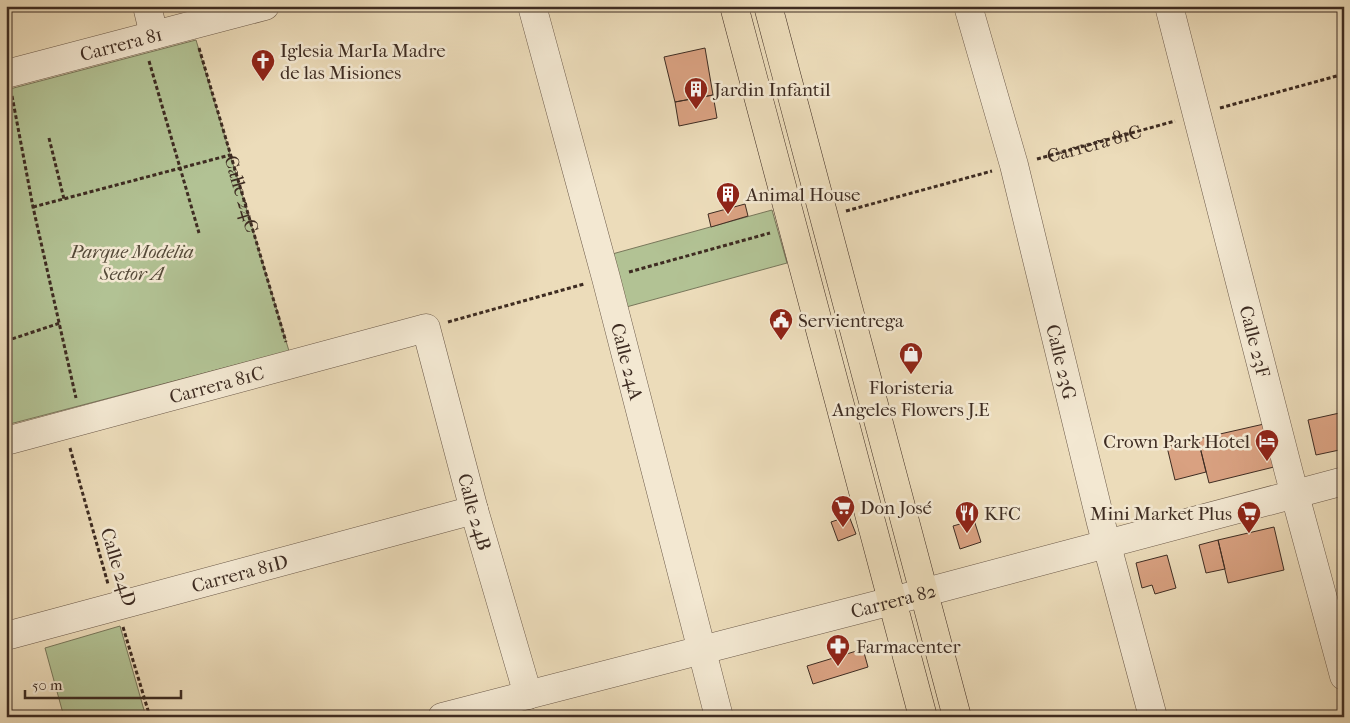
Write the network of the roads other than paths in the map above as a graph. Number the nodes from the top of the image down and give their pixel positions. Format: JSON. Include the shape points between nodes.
{"nodes":[{"id":1,"x":147,"y":6,"type":"edge"},
{"id":2,"x":265,"y":6,"type":"edge"},
{"id":3,"x":532,"y":6,"type":"edge"},
{"id":4,"x":734,"y":6,"type":"edge"},
{"id":5,"x":768,"y":6,"type":"edge"},
{"id":6,"x":968,"y":6,"type":"edge"},
{"id":7,"x":1169,"y":6,"type":"edge"},
{"id":8,"x":150,"y":44,"type":"junction"},
{"id":9,"x":7,"y":74,"type":"edge"},
{"id":10,"x":426,"y":328,"type":"joint"},
{"id":11,"x":6,"y":441,"type":"edge"},
{"id":12,"x":1344,"y":481,"type":"edge"},
{"id":13,"x":1295,"y":494,"type":"junction"},
{"id":14,"x":474,"y":510,"type":"junction"},
{"id":15,"x":1106,"y":544,"type":"junction"},
{"id":16,"x":924,"y":592,"type":"junction"},
{"id":17,"x":892,"y":601,"type":"junction"},
{"id":18,"x":6,"y":636,"type":"edge"},
{"id":19,"x":701,"y":650,"type":"junction"},
{"id":20,"x":1344,"y":676,"type":"edge"},
{"id":21,"x":528,"y":695,"type":"junction"},
{"id":22,"x":442,"y":717,"type":"edge"},
{"id":23,"x":719,"y":717,"type":"edge"},
{"id":24,"x":923,"y":717,"type":"edge"},
{"id":25,"x":957,"y":717,"type":"edge"},
{"id":26,"x":1153,"y":717,"type":"edge"}],
"edges":[{"from":1,"to":8,"type":"street"},
{"from":2,"to":8,"type":"street","name":"Carrera 81","via":[[192,25]]},
{"from":3,"to":19,"type":"street","name":"Calle 24A","via":[[609,287]]},
{"from":4,"to":17,"type":"main road"},
{"from":5,"to":16,"type":"main road"},
{"from":6,"to":15,"type":"street","name":"Calle 23G","via":[[1014,165]]},
{"from":7,"to":13,"type":"street","name":"Calle 23F"},
{"from":8,"to":9,"type":"street","name":"Carrera 81"},
{"from":10,"to":11,"type":"street","name":"Carrera 81C","via":[[293,364],[71,416]]},
{"from":10,"to":14,"type":"street","name":"Calle 24B"},
{"from":12,"to":13,"type":"street","name":"Carrera 82"},
{"from":13,"to":15,"type":"street","name":"Carrera 82"},
{"from":13,"to":20,"type":"street","name":"Calle 23F"},
{"from":14,"to":18,"type":"street","name":"Carrera 81D"},
{"from":14,"to":21,"type":"street","name":"Calle 24B"},
{"from":15,"to":16,"type":"street","name":"Carrera 82"},
{"from":15,"to":26,"type":"street","name":"Calle 23G"},
{"from":16,"to":17,"type":"street","name":"Carrera 82"},
{"from":16,"to":25,"type":"main road"},
{"from":17,"to":19,"type":"street","name":"Carrera 82"},
{"from":17,"to":24,"type":"main road"},
{"from":19,"to":21,"type":"street","name":"Carrera 82"},
{"from":19,"to":23,"type":"street","name":"Calle 24A"},
{"from":21,"to":22,"type":"street","name":"Carrera 82"}]}
